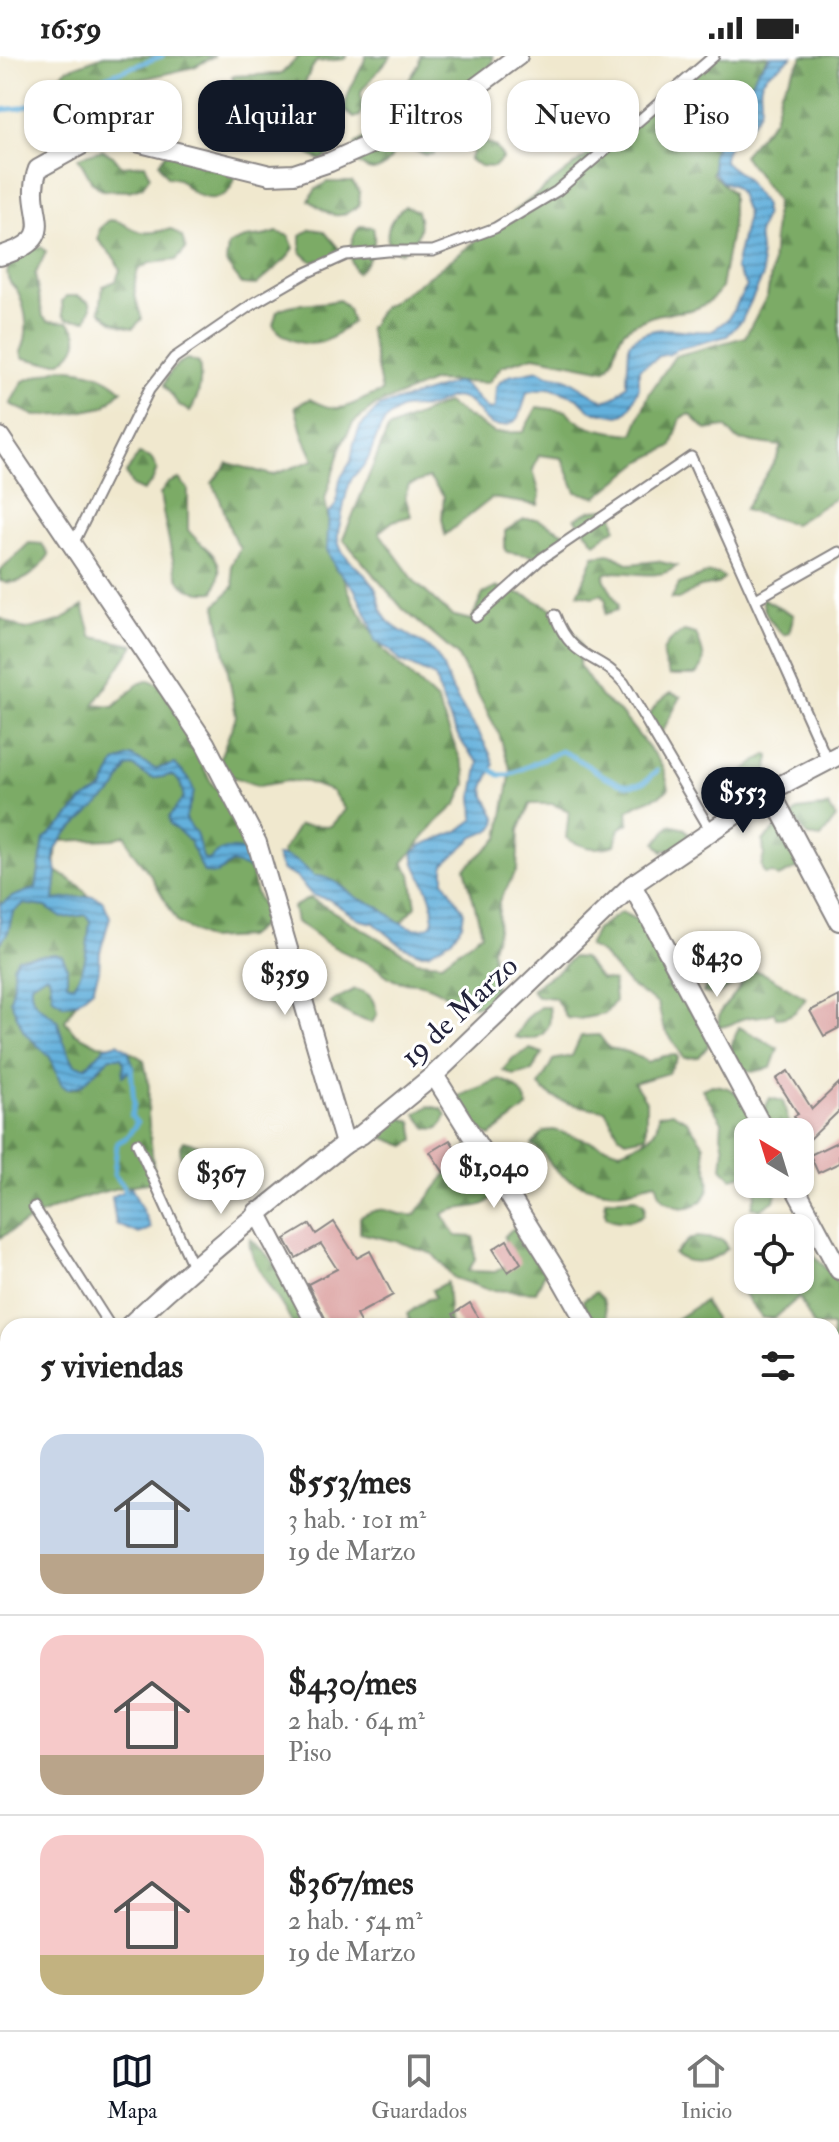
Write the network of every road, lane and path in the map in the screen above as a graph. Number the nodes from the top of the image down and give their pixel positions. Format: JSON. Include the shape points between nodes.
{"nodes":[{"id":1,"x":518,"y":56,"type":"edge"},
{"id":2,"x":714,"y":56,"type":"edge"},
{"id":3,"x":0,"y":256,"type":"edge"},
{"id":4,"x":0,"y":437,"type":"edge"},
{"id":5,"x":7,"y":464,"type":"edge"},
{"id":6,"x":72,"y":546,"type":"junction"},
{"id":7,"x":839,"y":552,"type":"edge"},
{"id":8,"x":756,"y":599,"type":"junction"},
{"id":9,"x":555,"y":615,"type":"dead end"},
{"id":10,"x":476,"y":617,"type":"dead end"},
{"id":11,"x":833,"y":758,"type":"edge"},
{"id":12,"x":770,"y":791,"type":"junction"},
{"id":13,"x":711,"y":831,"type":"junction"},
{"id":14,"x":632,"y":885,"type":"junction"},
{"id":15,"x":839,"y":921,"type":"edge"},
{"id":16,"x":434,"y":1075,"type":"junction"},
{"id":17,"x":757,"y":1118,"type":"edge"},
{"id":18,"x":137,"y":1143,"type":"dead end"},
{"id":19,"x":345,"y":1144,"type":"junction"},
{"id":20,"x":800,"y":1198,"type":"edge"},
{"id":21,"x":34,"y":1207,"type":"dead end"},
{"id":22,"x":257,"y":1212,"type":"junction"},
{"id":23,"x":193,"y":1266,"type":"junction"},
{"id":24,"x":839,"y":1270,"type":"edge"},
{"id":25,"x":105,"y":1318,"type":"edge"},
{"id":26,"x":138,"y":1318,"type":"edge"},
{"id":27,"x":313,"y":1318,"type":"edge"},
{"id":28,"x":583,"y":1318,"type":"edge"}],
"edges":[{"from":1,"to":3,"type":"street","via":[[425,120],[294,174],[270,175],[108,135],[94,138],[38,169],[36,237],[23,249]]},
{"from":2,"to":6,"type":"lane","via":[[557,191],[495,228],[433,251],[346,255],[254,303],[174,358],[149,390]]},
{"from":4,"to":5,"type":"street"},
{"from":5,"to":6,"type":"street"},
{"from":6,"to":19,"type":"street","via":[[205,743],[257,843]]},
{"from":7,"to":8,"type":"lane"},
{"from":8,"to":10,"type":"lane","via":[[691,457],[541,559]]},
{"from":8,"to":11,"type":"lane"},
{"from":9,"to":13,"type":"lane","via":[[581,654],[615,672],[624,683]]},
{"from":11,"to":12,"type":"street","name":"19 de Marzo"},
{"from":12,"to":13,"type":"street","name":"19 de Marzo"},
{"from":12,"to":15,"type":"street"},
{"from":13,"to":14,"type":"street","name":"19 de Marzo"},
{"from":14,"to":16,"type":"street","name":"19 de Marzo"},
{"from":14,"to":17,"type":"street"},
{"from":16,"to":19,"type":"street","name":"19 de Marzo"},
{"from":16,"to":28,"type":"street"},
{"from":18,"to":23,"type":"lane"},
{"from":19,"to":22,"type":"street","name":"19 de Marzo"},
{"from":20,"to":24,"type":"street"},
{"from":21,"to":25,"type":"lane"},
{"from":22,"to":23,"type":"street","name":"19 de Marzo"},
{"from":22,"to":27,"type":"street"},
{"from":23,"to":26,"type":"street","name":"19 de Marzo"}]}
